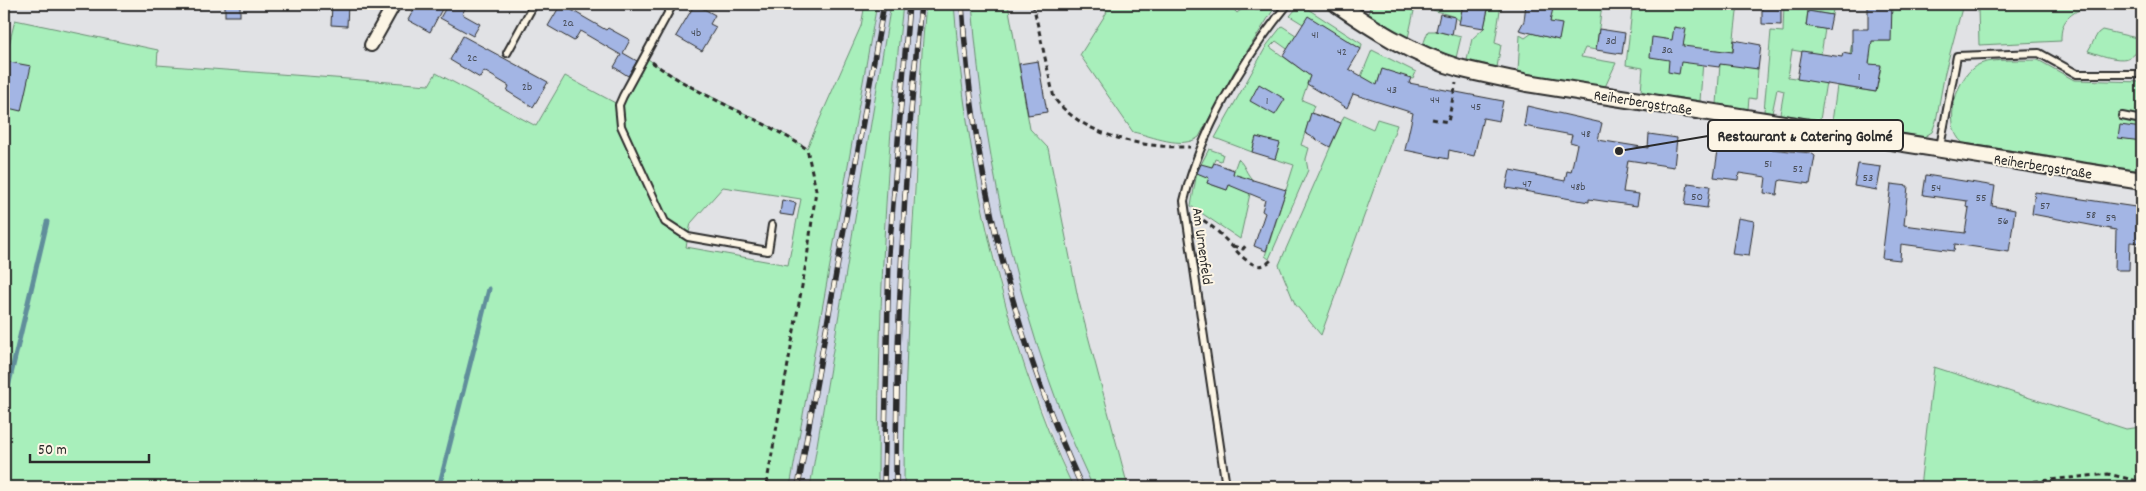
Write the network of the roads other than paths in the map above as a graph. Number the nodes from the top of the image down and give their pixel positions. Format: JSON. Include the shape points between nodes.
{"nodes":[{"id":1,"x":394,"y":4,"type":"edge"},
{"id":2,"x":534,"y":4,"type":"edge"},
{"id":3,"x":673,"y":4,"type":"edge"},
{"id":4,"x":1288,"y":4,"type":"edge"},
{"id":5,"x":1337,"y":4,"type":"edge"},
{"id":6,"x":371,"y":45,"type":"dead end"},
{"id":7,"x":507,"y":53,"type":"dead end"},
{"id":8,"x":2142,"y":74,"type":"edge"},
{"id":9,"x":2122,"y":116,"type":"dead end"},
{"id":10,"x":2142,"y":120,"type":"edge"},
{"id":11,"x":1940,"y":150,"type":"junction"},
{"id":12,"x":2142,"y":181,"type":"edge"},
{"id":13,"x":772,"y":225,"type":"dead end"},
{"id":14,"x":1226,"y":487,"type":"edge"}],
"edges":[{"from":1,"to":6,"type":"street"},
{"from":2,"to":7,"type":"lane"},
{"from":3,"to":13,"type":"lane","via":[[619,105],[621,126],[665,222],[688,237],[768,251]]},
{"from":4,"to":14,"type":"lane","name":"Am Urnenfeld","via":[[1239,74],[1201,147],[1191,169],[1184,206]]},
{"from":5,"to":11,"type":"street","name":"Reiherbergstraße","via":[[1396,42],[1459,68],[1527,84]]},
{"from":8,"to":11,"type":"lane","via":[[2077,74],[2039,53],[1957,56]]},
{"from":9,"to":10,"type":"lane"},
{"from":11,"to":12,"type":"street","name":"Reiherbergstraße"}]}
